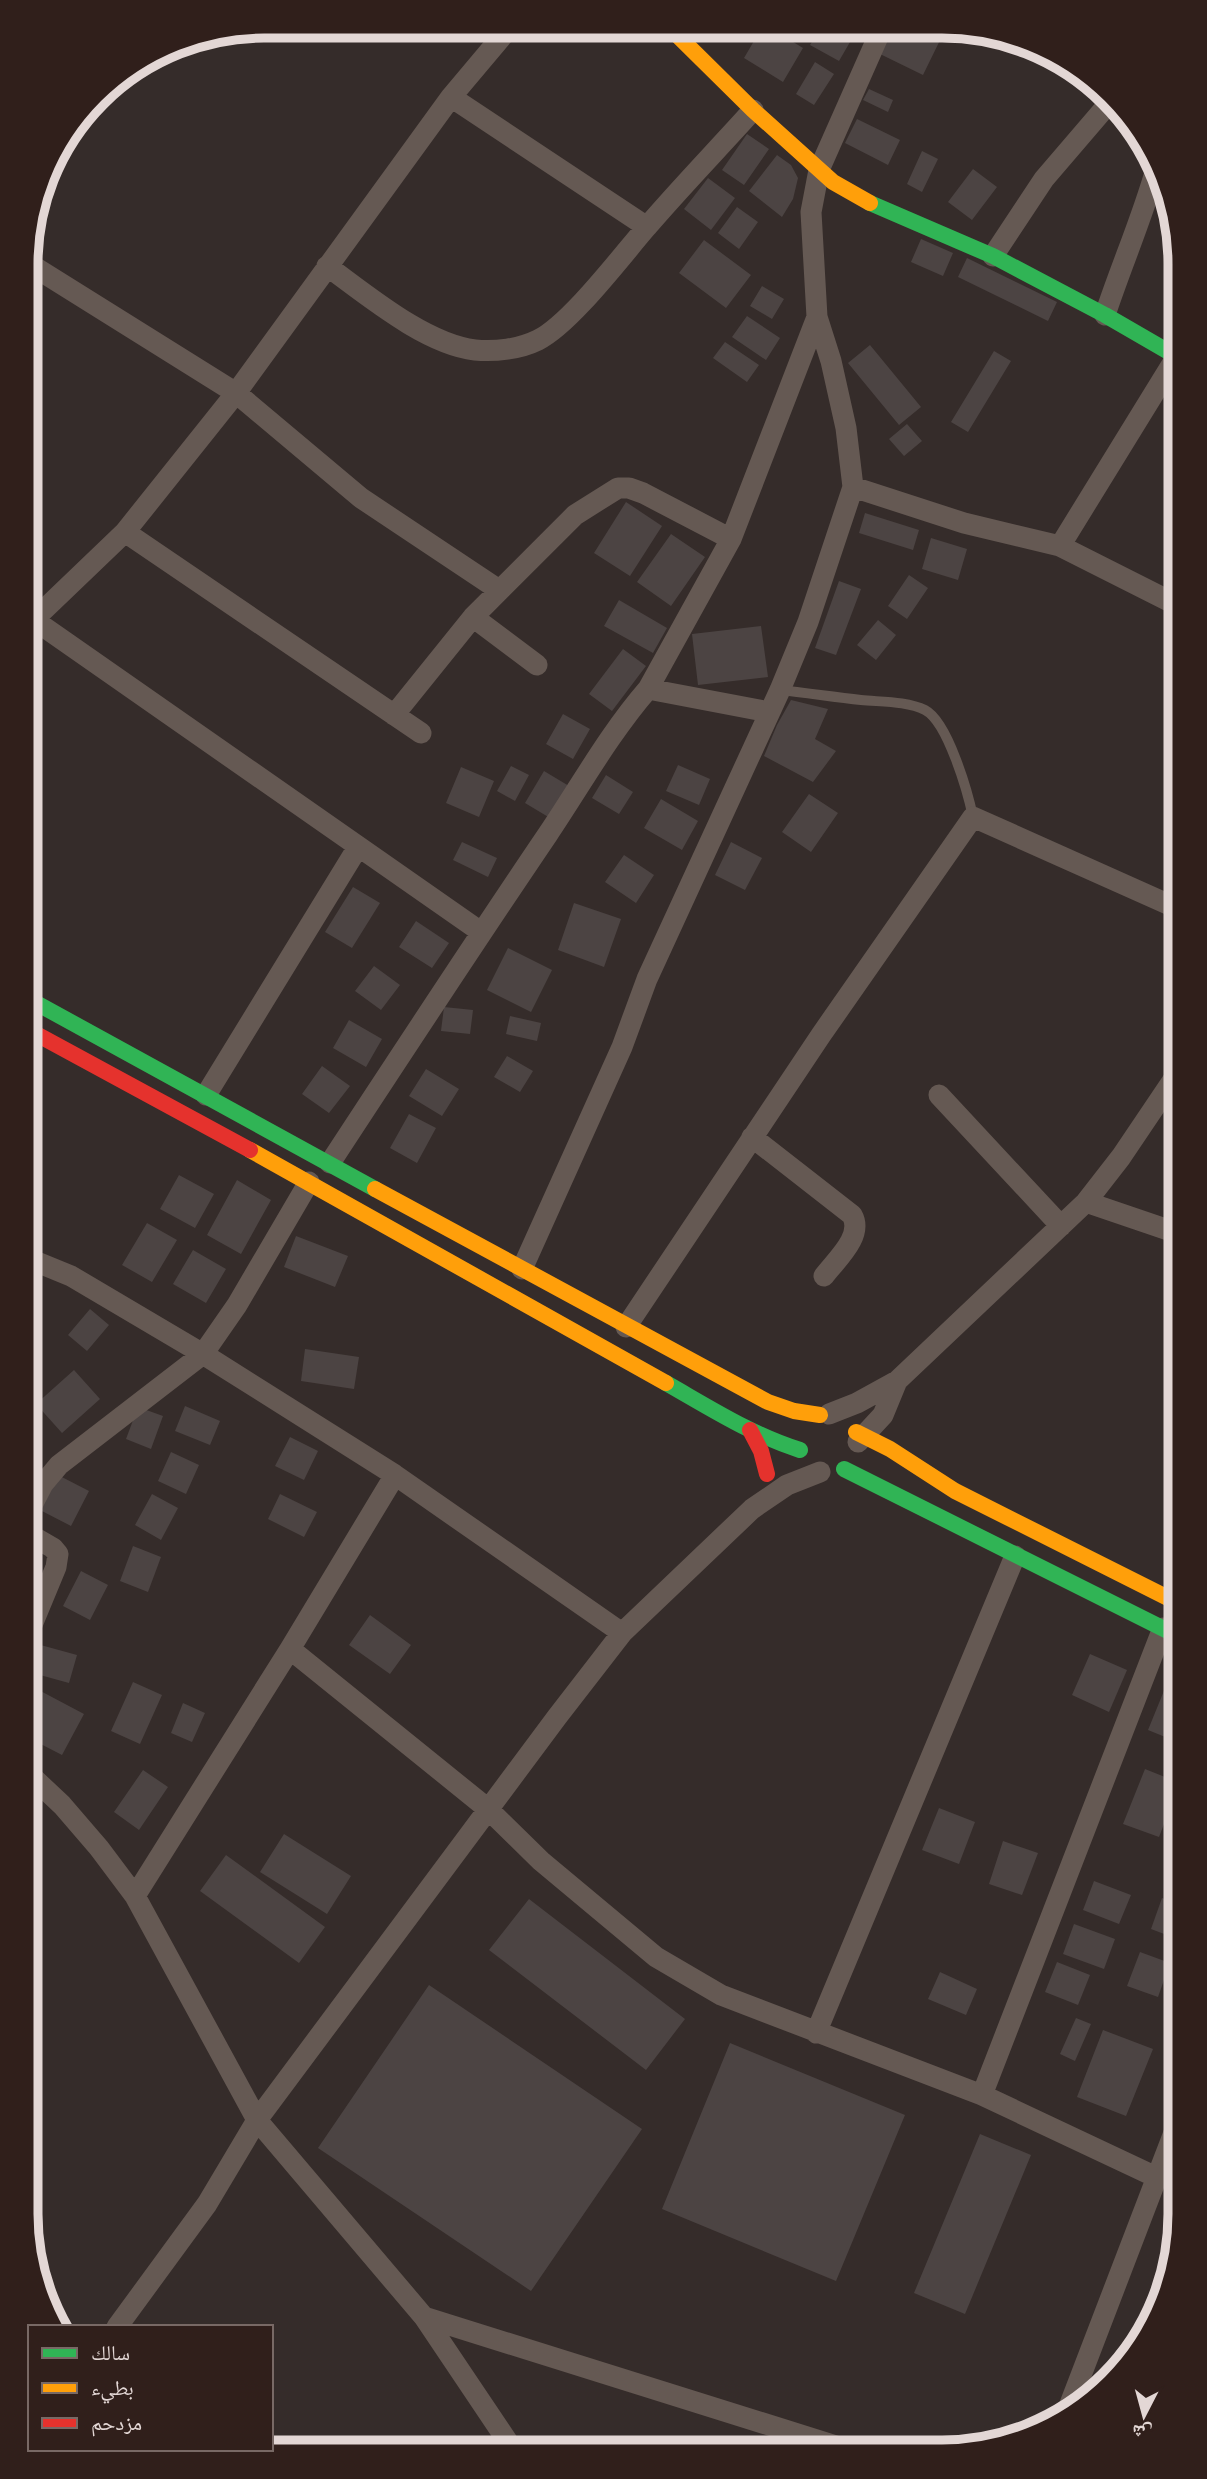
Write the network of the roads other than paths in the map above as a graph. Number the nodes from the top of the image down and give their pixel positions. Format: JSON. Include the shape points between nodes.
{"nodes":[{"id":1,"x":680,"y":38,"type":"edge"},
{"id":2,"x":877,"y":38,"type":"edge"},
{"id":3,"x":500,"y":39,"type":"edge"},
{"id":4,"x":451,"y":97,"type":"junction"},
{"id":5,"x":1105,"y":108,"type":"edge"},
{"id":6,"x":753,"y":110,"type":"junction"},
{"id":7,"x":820,"y":170,"type":"junction"},
{"id":8,"x":1152,"y":182,"type":"edge"},
{"id":9,"x":646,"y":227,"type":"junction"},
{"id":10,"x":993,"y":256,"type":"junction"},
{"id":11,"x":327,"y":266,"type":"junction"},
{"id":12,"x":39,"y":270,"type":"edge"},
{"id":13,"x":1105,"y":315,"type":"junction"},
{"id":14,"x":817,"y":317,"type":"junction"},
{"id":15,"x":1168,"y":351,"type":"edge"},
{"id":16,"x":1168,"y":374,"type":"edge"},
{"id":17,"x":236,"y":393,"type":"junction"},
{"id":18,"x":853,"y":487,"type":"junction"},
{"id":19,"x":125,"y":532,"type":"junction"},
{"id":20,"x":731,"y":539,"type":"junction"},
{"id":21,"x":1060,"y":546,"type":"junction"},
{"id":22,"x":499,"y":590,"type":"junction"},
{"id":23,"x":1168,"y":600,"type":"edge"},
{"id":24,"x":39,"y":615,"type":"edge"},
{"id":25,"x":473,"y":617,"type":"junction"},
{"id":26,"x":39,"y":627,"type":"edge"},
{"id":27,"x":537,"y":665,"type":"dead end"},
{"id":28,"x":648,"y":689,"type":"junction"},
{"id":29,"x":780,"y":690,"type":"junction"},
{"id":30,"x":769,"y":712,"type":"junction"},
{"id":31,"x":394,"y":715,"type":"junction"},
{"id":32,"x":421,"y":733,"type":"dead end"},
{"id":33,"x":972,"y":817,"type":"junction"},
{"id":34,"x":358,"y":847,"type":"junction"},
{"id":35,"x":1168,"y":904,"type":"edge"},
{"id":36,"x":481,"y":932,"type":"junction"},
{"id":37,"x":39,"y":1004,"type":"edge"},
{"id":38,"x":39,"y":1035,"type":"edge"},
{"id":39,"x":1168,"y":1087,"type":"edge"},
{"id":40,"x":206,"y":1094,"type":"junction"},
{"id":41,"x":939,"y":1095,"type":"dead end"},
{"id":42,"x":752,"y":1137,"type":"junction"},
{"id":43,"x":330,"y":1163,"type":"junction"},
{"id":44,"x":309,"y":1182,"type":"junction"},
{"id":45,"x":1086,"y":1202,"type":"junction"},
{"id":46,"x":1061,"y":1226,"type":"junction"},
{"id":47,"x":1168,"y":1230,"type":"edge"},
{"id":48,"x":38,"y":1263,"type":"edge"},
{"id":49,"x":522,"y":1269,"type":"junction"},
{"id":50,"x":824,"y":1276,"type":"dead end"},
{"id":51,"x":626,"y":1327,"type":"junction"},
{"id":52,"x":203,"y":1354,"type":"junction"},
{"id":53,"x":897,"y":1381,"type":"junction"},
{"id":54,"x":825,"y":1415,"type":"junction"},
{"id":55,"x":750,"y":1430,"type":"junction"},
{"id":56,"x":860,"y":1437,"type":"junction"},
{"id":57,"x":800,"y":1451,"type":"junction"},
{"id":58,"x":844,"y":1469,"type":"junction"},
{"id":59,"x":820,"y":1472,"type":"junction"},
{"id":60,"x":767,"y":1474,"type":"junction"},
{"id":61,"x":395,"y":1475,"type":"junction"},
{"id":62,"x":38,"y":1495,"type":"edge"},
{"id":63,"x":752,"y":1509,"type":"junction"},
{"id":64,"x":38,"y":1539,"type":"edge"},
{"id":65,"x":1015,"y":1556,"type":"junction"},
{"id":66,"x":1168,"y":1598,"type":"edge"},
{"id":67,"x":38,"y":1610,"type":"edge"},
{"id":68,"x":1168,"y":1630,"type":"edge"},
{"id":69,"x":622,"y":1633,"type":"junction"},
{"id":70,"x":1168,"y":1642,"type":"edge"},
{"id":71,"x":290,"y":1649,"type":"junction"},
{"id":72,"x":38,"y":1783,"type":"edge"},
{"id":73,"x":488,"y":1809,"type":"junction"},
{"id":74,"x":135,"y":1896,"type":"junction"},
{"id":75,"x":816,"y":2033,"type":"junction"},
{"id":76,"x":982,"y":2095,"type":"junction"},
{"id":77,"x":257,"y":2120,"type":"junction"},
{"id":78,"x":1168,"y":2147,"type":"edge"},
{"id":79,"x":1156,"y":2177,"type":"junction"},
{"id":80,"x":424,"y":2317,"type":"junction"},
{"id":81,"x":118,"y":2325,"type":"edge"},
{"id":82,"x":1072,"y":2399,"type":"edge"},
{"id":83,"x":507,"y":2440,"type":"edge"},
{"id":84,"x":817,"y":2440,"type":"edge"}],
"edges":[{"from":1,"to":6,"type":"street"},
{"from":2,"to":7,"type":"street"},
{"from":3,"to":4,"type":"street"},
{"from":4,"to":9,"type":"street"},
{"from":4,"to":11,"type":"street"},
{"from":5,"to":10,"type":"street","via":[[1044,179]]},
{"from":6,"to":7,"type":"street"},
{"from":6,"to":9,"type":"street"},
{"from":7,"to":10,"type":"street","via":[[856,197]]},
{"from":7,"to":14,"type":"street","via":[[811,212]]},
{"from":8,"to":13,"type":"street"},
{"from":9,"to":11,"type":"street","via":[[568,317],[540,340],[522,347],[474,350],[444,341],[395,315]]},
{"from":10,"to":13,"type":"street"},
{"from":11,"to":17,"type":"street"},
{"from":12,"to":17,"type":"street"},
{"from":13,"to":15,"type":"street"},
{"from":14,"to":18,"type":"street","via":[[846,428]]},
{"from":14,"to":20,"type":"street"},
{"from":16,"to":21,"type":"street"},
{"from":17,"to":19,"type":"street"},
{"from":17,"to":22,"type":"street","via":[[361,498]]},
{"from":18,"to":21,"type":"street","via":[[964,523]]},
{"from":18,"to":29,"type":"street"},
{"from":19,"to":24,"type":"street"},
{"from":19,"to":31,"type":"street"},
{"from":20,"to":22,"type":"street","via":[[643,492],[618,488],[575,515]]},
{"from":20,"to":28,"type":"street"},
{"from":21,"to":23,"type":"street"},
{"from":22,"to":25,"type":"street"},
{"from":25,"to":27,"type":"street"},
{"from":25,"to":31,"type":"street"},
{"from":26,"to":34,"type":"street"},
{"from":28,"to":30,"type":"street"},
{"from":28,"to":36,"type":"street","via":[[602,748]]},
{"from":29,"to":30,"type":"street"},
{"from":29,"to":33,"type":"lane","via":[[902,705],[929,713],[956,758]]},
{"from":30,"to":49,"type":"street"},
{"from":31,"to":32,"type":"street"},
{"from":33,"to":35,"type":"street"},
{"from":33,"to":42,"type":"street"},
{"from":34,"to":36,"type":"street"},
{"from":34,"to":40,"type":"street"},
{"from":36,"to":43,"type":"street"},
{"from":37,"to":40,"type":"street"},
{"from":38,"to":44,"type":"street"},
{"from":39,"to":45,"type":"street"},
{"from":40,"to":43,"type":"street"},
{"from":41,"to":46,"type":"street"},
{"from":42,"to":50,"type":"street","via":[[856,1221],[853,1237]]},
{"from":42,"to":51,"type":"street"},
{"from":43,"to":49,"type":"street"},
{"from":44,"to":52,"type":"street"},
{"from":44,"to":55,"type":"street"},
{"from":45,"to":46,"type":"street"},
{"from":45,"to":47,"type":"street"},
{"from":46,"to":53,"type":"street"},
{"from":48,"to":52,"type":"street","via":[[72,1276]]},
{"from":49,"to":51,"type":"street"},
{"from":51,"to":54,"type":"street","via":[[768,1402]]},
{"from":52,"to":61,"type":"street"},
{"from":52,"to":62,"type":"street","via":[[50,1474]]},
{"from":53,"to":54,"type":"street"},
{"from":53,"to":56,"type":"street","via":[[883,1415]]},
{"from":54,"to":56,"type":"street","via":[[840,1416]]},
{"from":54,"to":57,"type":"street","via":[[803,1428]]},
{"from":55,"to":57,"type":"street"},
{"from":55,"to":60,"type":"street"},
{"from":56,"to":58,"type":"street","via":[[855,1458]]},
{"from":56,"to":66,"type":"street","via":[[955,1492]]},
{"from":57,"to":59,"type":"street"},
{"from":57,"to":60,"type":"street"},
{"from":58,"to":59,"type":"street"},
{"from":58,"to":65,"type":"street"},
{"from":59,"to":63,"type":"street","via":[[787,1485]]},
{"from":60,"to":63,"type":"street"},
{"from":61,"to":69,"type":"street"},
{"from":61,"to":71,"type":"street"},
{"from":63,"to":69,"type":"street"},
{"from":64,"to":67,"type":"street","via":[[58,1554]]},
{"from":65,"to":68,"type":"street"},
{"from":65,"to":75,"type":"street"},
{"from":69,"to":73,"type":"street"},
{"from":70,"to":76,"type":"street"},
{"from":71,"to":73,"type":"street"},
{"from":71,"to":74,"type":"street"},
{"from":72,"to":74,"type":"street","via":[[99,1848]]},
{"from":73,"to":75,"type":"street","via":[[541,1861],[656,1957],[720,1995]]},
{"from":73,"to":77,"type":"street"},
{"from":74,"to":77,"type":"street"},
{"from":75,"to":76,"type":"street"},
{"from":76,"to":79,"type":"street"},
{"from":77,"to":80,"type":"street"},
{"from":77,"to":81,"type":"street","via":[[207,2204]]},
{"from":78,"to":79,"type":"street"},
{"from":79,"to":82,"type":"street"},
{"from":80,"to":83,"type":"street"},
{"from":80,"to":84,"type":"street"}]}
